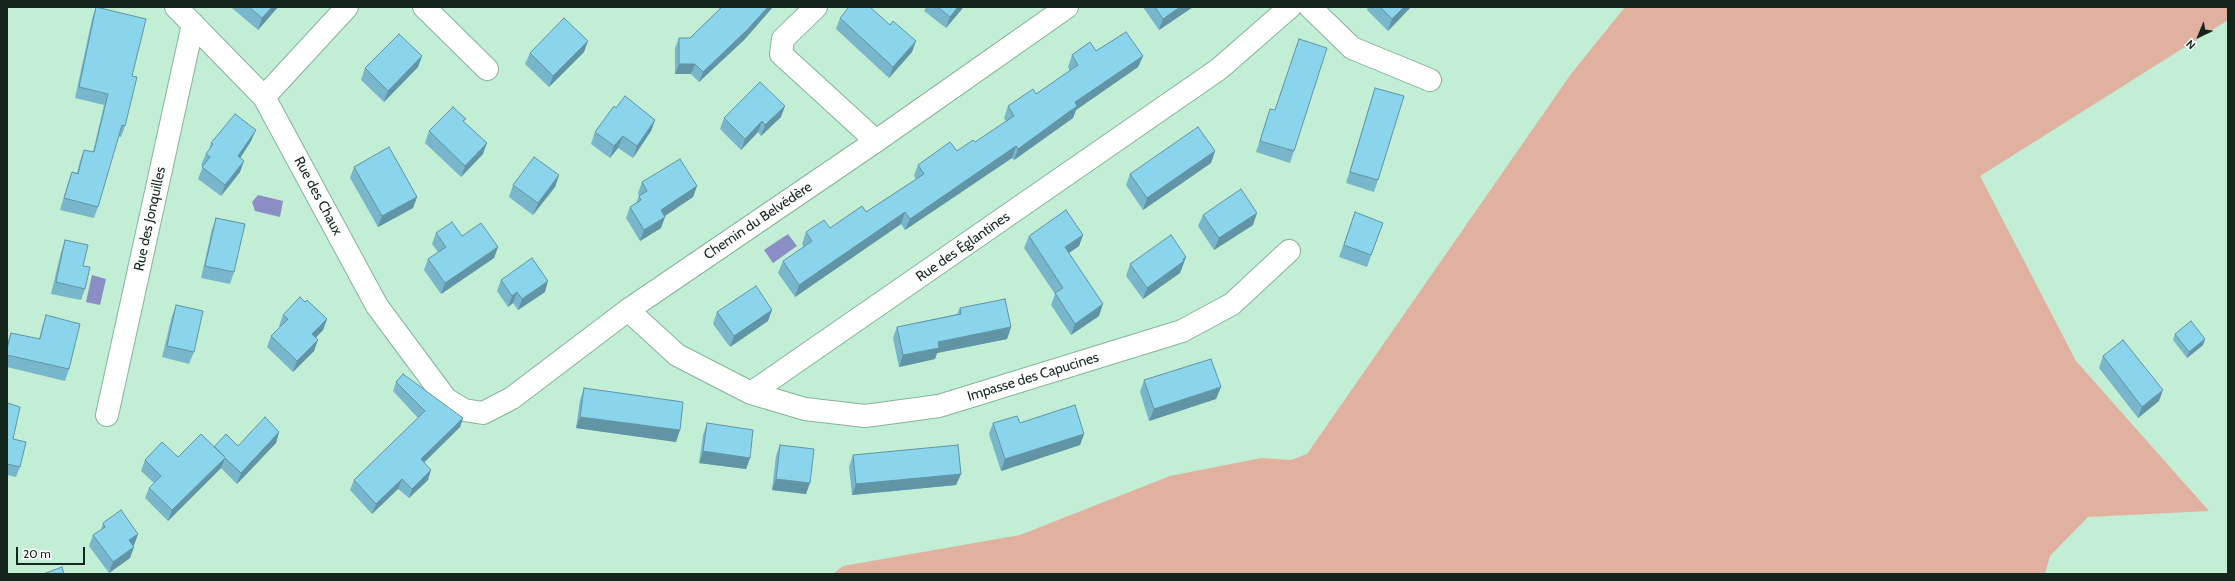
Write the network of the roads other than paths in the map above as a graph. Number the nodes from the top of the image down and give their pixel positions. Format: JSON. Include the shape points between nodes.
{"nodes":[{"id":1,"x":176,"y":7,"type":"edge"},
{"id":2,"x":347,"y":7,"type":"edge"},
{"id":3,"x":424,"y":7,"type":"edge"},
{"id":4,"x":816,"y":7,"type":"edge"},
{"id":5,"x":1067,"y":7,"type":"edge"},
{"id":6,"x":1290,"y":7,"type":"edge"},
{"id":7,"x":1310,"y":7,"type":"edge"},
{"id":8,"x":193,"y":24,"type":"junction"},
{"id":9,"x":487,"y":69,"type":"dead end"},
{"id":10,"x":1430,"y":80,"type":"dead end"},
{"id":11,"x":264,"y":97,"type":"junction"},
{"id":12,"x":876,"y":142,"type":"junction"},
{"id":13,"x":1289,"y":251,"type":"dead end"},
{"id":14,"x":628,"y":310,"type":"junction"},
{"id":15,"x":751,"y":393,"type":"junction"},
{"id":16,"x":446,"y":399,"type":"joint"},
{"id":17,"x":107,"y":415,"type":"dead end"}],
"edges":[{"from":1,"to":8,"type":"street","name":"Rue des Chaux"},
{"from":2,"to":11,"type":"street"},
{"from":3,"to":9,"type":"street"},
{"from":4,"to":12,"type":"street","via":[[783,39],[781,54]]},
{"from":5,"to":12,"type":"street","name":"Chemin du Belvédère"},
{"from":6,"to":15,"type":"street","name":"Rue des Églantines","via":[[1218,70]]},
{"from":7,"to":10,"type":"street","via":[[1352,48]]},
{"from":8,"to":11,"type":"street","name":"Rue des Chaux"},
{"from":8,"to":17,"type":"street","name":"Rue des Jonquilles"},
{"from":11,"to":16,"type":"street","name":"Rue des Chaux","via":[[377,306]]},
{"from":12,"to":14,"type":"street","name":"Chemin du Belvédère"},
{"from":13,"to":15,"type":"street","name":"Impasse des Capucines","via":[[1232,304],[1182,331],[939,406],[864,416],[805,408]]},
{"from":14,"to":15,"type":"street","via":[[677,355]]},
{"from":14,"to":16,"type":"street","name":"Chemin du Belvédère","via":[[512,398],[483,412],[464,410]]}]}
